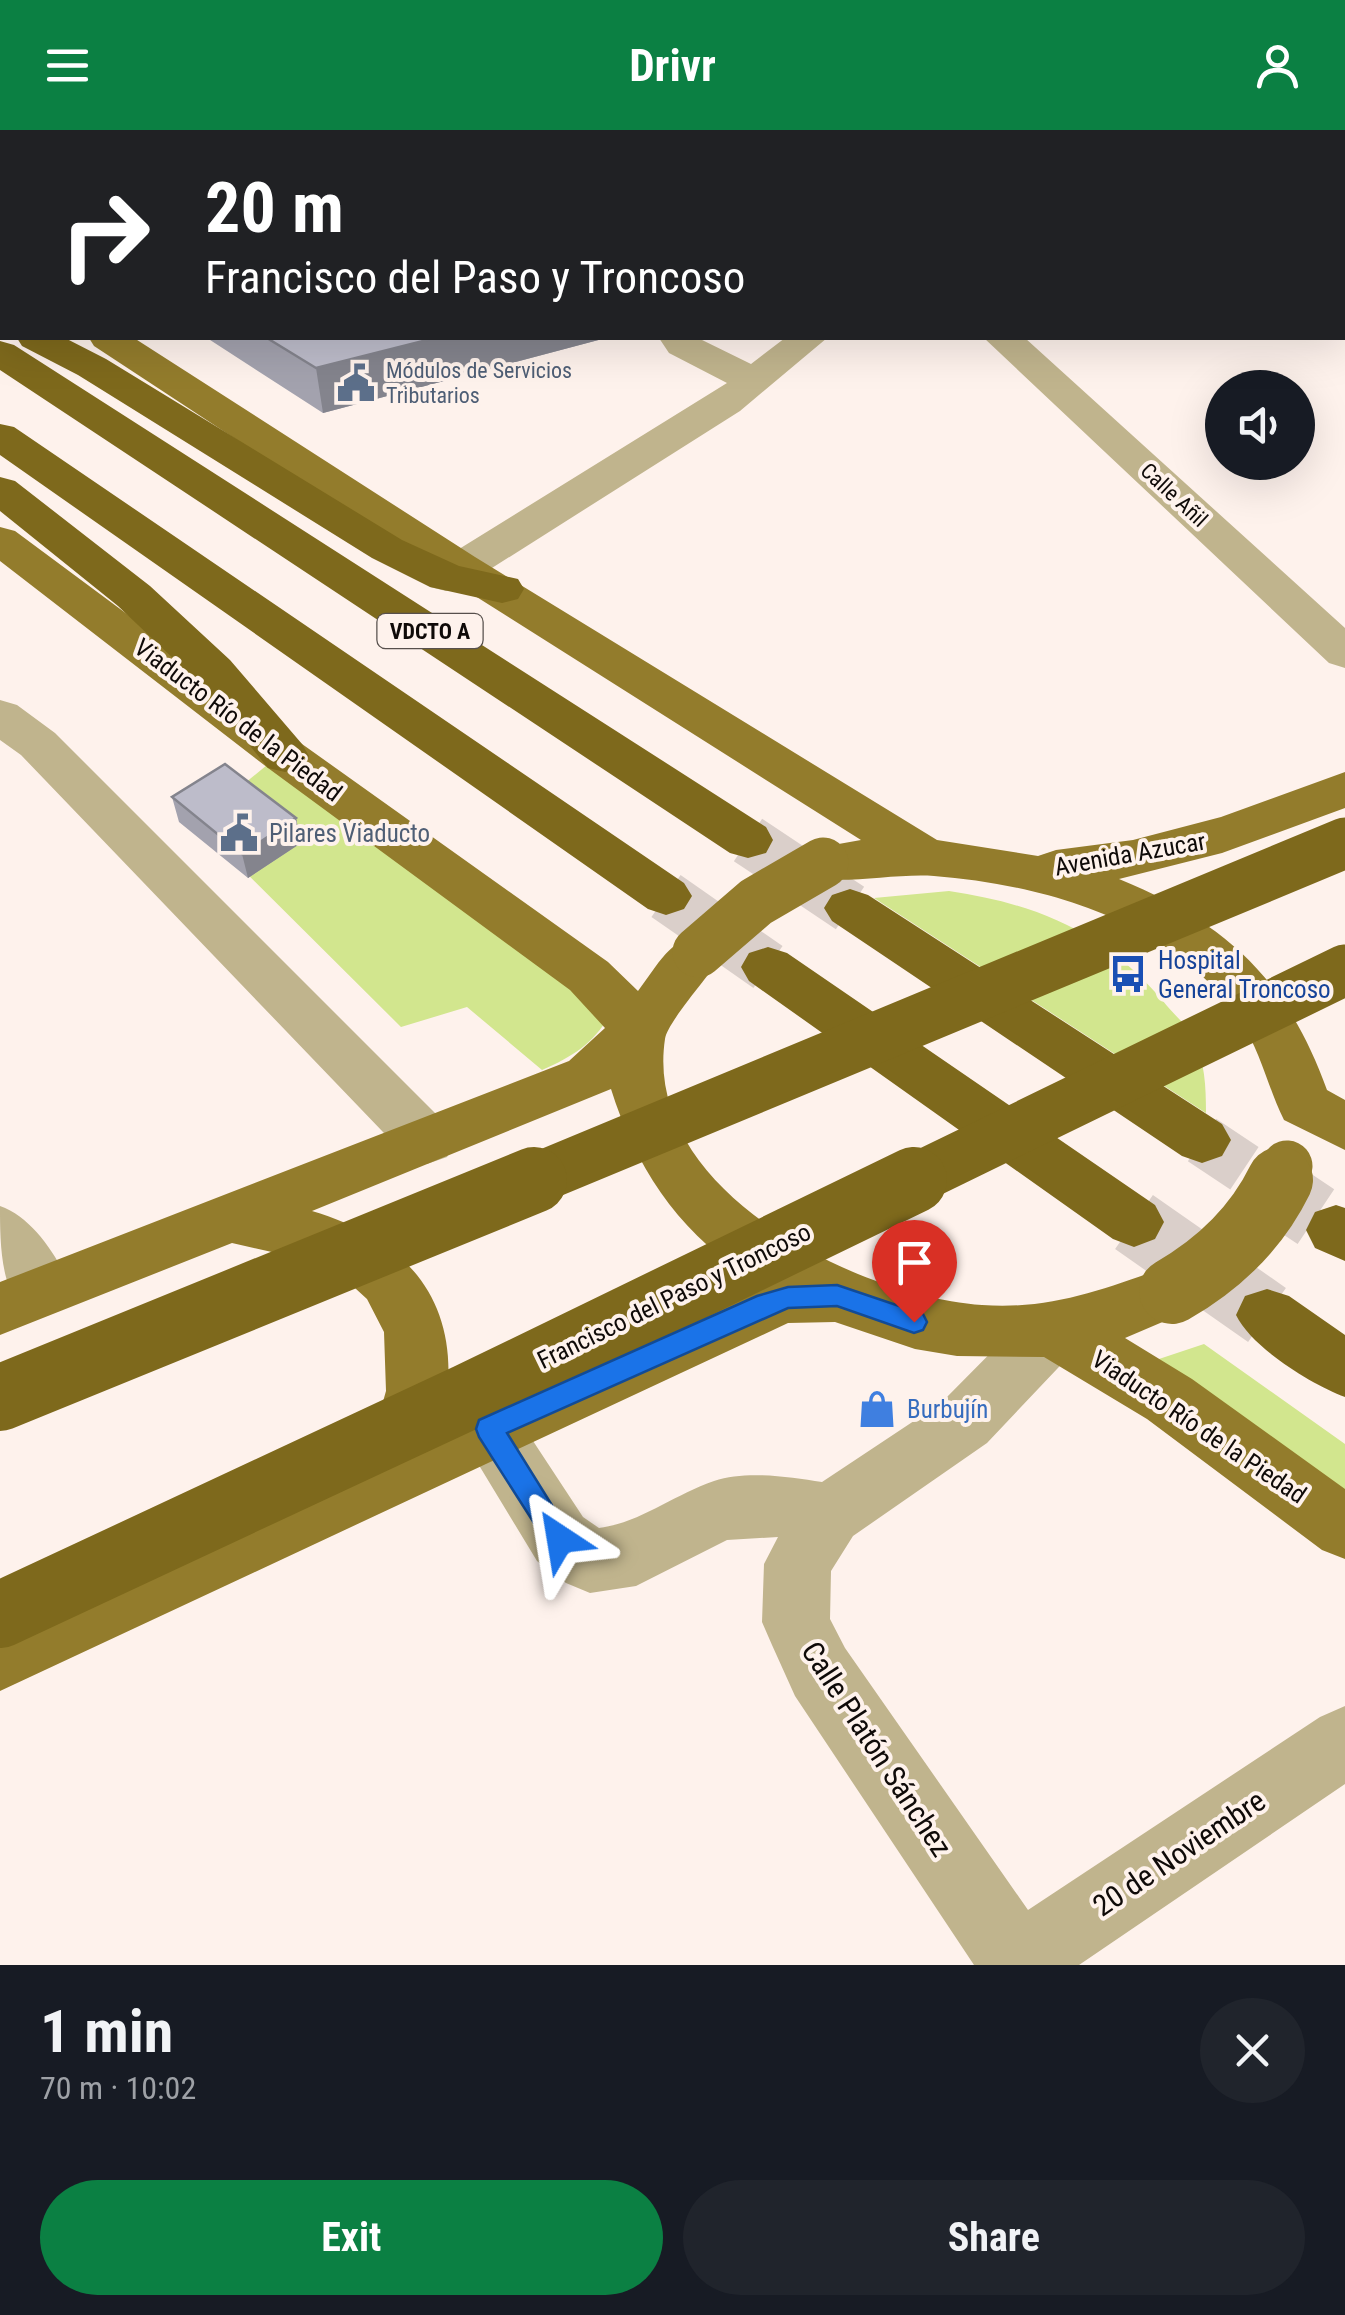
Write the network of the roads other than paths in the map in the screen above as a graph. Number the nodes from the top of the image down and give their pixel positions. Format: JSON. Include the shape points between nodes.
{"nodes":[{"id":1,"x":40,"y":340,"type":"edge"},
{"id":2,"x":111,"y":340,"type":"edge"},
{"id":3,"x":679,"y":340,"type":"edge"},
{"id":4,"x":805,"y":340,"type":"edge"},
{"id":5,"x":1005,"y":340,"type":"edge"},
{"id":6,"x":0,"y":353,"type":"edge"},
{"id":7,"x":754,"y":381,"type":"junction"},
{"id":8,"x":0,"y":436,"type":"edge"},
{"id":9,"x":0,"y":490,"type":"edge"},
{"id":10,"x":0,"y":540,"type":"edge"},
{"id":11,"x":453,"y":572,"type":"junction"},
{"id":12,"x":502,"y":589,"type":"joint"},
{"id":13,"x":1345,"y":653,"type":"edge"},
{"id":14,"x":0,"y":716,"type":"edge"},
{"id":15,"x":285,"y":756,"type":"junction"},
{"id":16,"x":1345,"y":789,"type":"edge"},
{"id":17,"x":748,"y":840,"type":"tunnel mouth"},
{"id":18,"x":1345,"y":842,"type":"edge"},
{"id":19,"x":924,"y":856,"type":"junction"},
{"id":20,"x":1005,"y":867,"type":"junction"},
{"id":21,"x":837,"y":886,"type":"junction"},
{"id":22,"x":666,"y":896,"type":"tunnel mouth"},
{"id":23,"x":768,"y":967,"type":"tunnel mouth"},
{"id":24,"x":1345,"y":970,"type":"edge"},
{"id":25,"x":637,"y":1031,"type":"junction"},
{"id":26,"x":1331,"y":1102,"type":"edge"},
{"id":27,"x":1202,"y":1140,"type":"tunnel mouth"},
{"id":28,"x":427,"y":1141,"type":"junction"},
{"id":29,"x":230,"y":1218,"type":"junction"},
{"id":30,"x":1134,"y":1222,"type":"tunnel mouth"},
{"id":31,"x":0,"y":1231,"type":"edge"},
{"id":32,"x":837,"y":1296,"type":"junction"},
{"id":33,"x":22,"y":1300,"type":"edge"},
{"id":34,"x":1267,"y":1315,"type":"tunnel mouth"},
{"id":35,"x":1053,"y":1331,"type":"junction"},
{"id":36,"x":1345,"y":1369,"type":"edge"},
{"id":37,"x":0,"y":1398,"type":"edge"},
{"id":38,"x":489,"y":1429,"type":"junction"},
{"id":39,"x":377,"y":1482,"type":"junction"},
{"id":40,"x":830,"y":1514,"type":"junction"},
{"id":41,"x":1345,"y":1528,"type":"edge"},
{"id":42,"x":0,"y":1615,"type":"edge"},
{"id":43,"x":0,"y":1657,"type":"edge"},
{"id":44,"x":1345,"y":1742,"type":"edge"},
{"id":45,"x":1017,"y":1964,"type":"edge"}],
"edges":[{"from":1,"to":11,"type":"highway","via":[[387,549]]},
{"from":2,"to":11,"type":"main road"},
{"from":3,"to":7,"type":"street"},
{"from":4,"to":7,"type":"street"},
{"from":5,"to":13,"type":"street","name":"Calle Añil"},
{"from":6,"to":17,"type":"highway","number":"VDCTO A"},
{"from":7,"to":11,"type":"street"},
{"from":8,"to":22,"type":"highway"},
{"from":9,"to":15,"type":"highway","via":[[161,621],[214,671]]},
{"from":10,"to":15,"type":"main road","name":"Viaducto Río de la Piedad"},
{"from":11,"to":12,"type":"highway"},
{"from":12,"to":19,"type":"main road"},
{"from":14,"to":28,"type":"street","via":[[38,744]]},
{"from":15,"to":25,"type":"main road","name":"Viaducto Río de la Piedad","via":[[588,976]]},
{"from":16,"to":20,"type":"main road","name":"Avenida Azucar","via":[[1179,850],[1074,867]]},
{"from":18,"to":37,"type":"highway","bridge":true},
{"from":19,"to":20,"type":"main road"},
{"from":19,"to":21,"type":"main road","via":[[874,854]]},
{"from":20,"to":26,"type":"main road","via":[[1121,898],[1189,937],[1254,998],[1296,1072]]},
{"from":21,"to":25,"type":"main road","bridge":true,"via":[[780,884],[735,915]]},
{"from":21,"to":27,"type":"highway"},
{"from":23,"to":30,"type":"highway"},
{"from":24,"to":42,"type":"highway","name":"Francisco del Paso y Troncoso","bridge":true,"via":[[467,1397]]},
{"from":25,"to":28,"type":"main road","via":[[589,1076]]},
{"from":25,"to":32,"type":"main road","via":[[643,1114],[679,1176],[742,1240]]},
{"from":26,"to":35,"type":"main road","bridge":true,"via":[[1254,1228],[1232,1252],[1172,1292]]},
{"from":28,"to":29,"type":"main road"},
{"from":29,"to":33,"type":"main road"},
{"from":29,"to":39,"type":"main road","via":[[337,1244],[365,1260],[406,1306],[417,1333],[420,1393],[405,1438]]},
{"from":31,"to":33,"type":"street"},
{"from":32,"to":35,"type":"main road","via":[[914,1322],[983,1332]]},
{"from":32,"to":38,"type":"main road","name":"Francisco del Paso y Troncoso","via":[[766,1303]]},
{"from":34,"to":36,"type":"highway"},
{"from":35,"to":40,"type":"street","via":[[964,1423]]},
{"from":35,"to":41,"type":"main road","name":"Viaducto Río de la Piedad","via":[[1147,1386]]},
{"from":38,"to":39,"type":"main road","name":"Francisco del Paso y Troncoso"},
{"from":38,"to":40,"type":"street","via":[[560,1539],[590,1561],[636,1554],[719,1510],[781,1506]]},
{"from":39,"to":43,"type":"main road","name":"Francisco del Paso y Troncoso"},
{"from":40,"to":45,"type":"street","name":"Calle Platón Sánchez","via":[[798,1564],[796,1622],[820,1672]]},
{"from":44,"to":45,"type":"street","name":"20 de Noviembre"}]}
